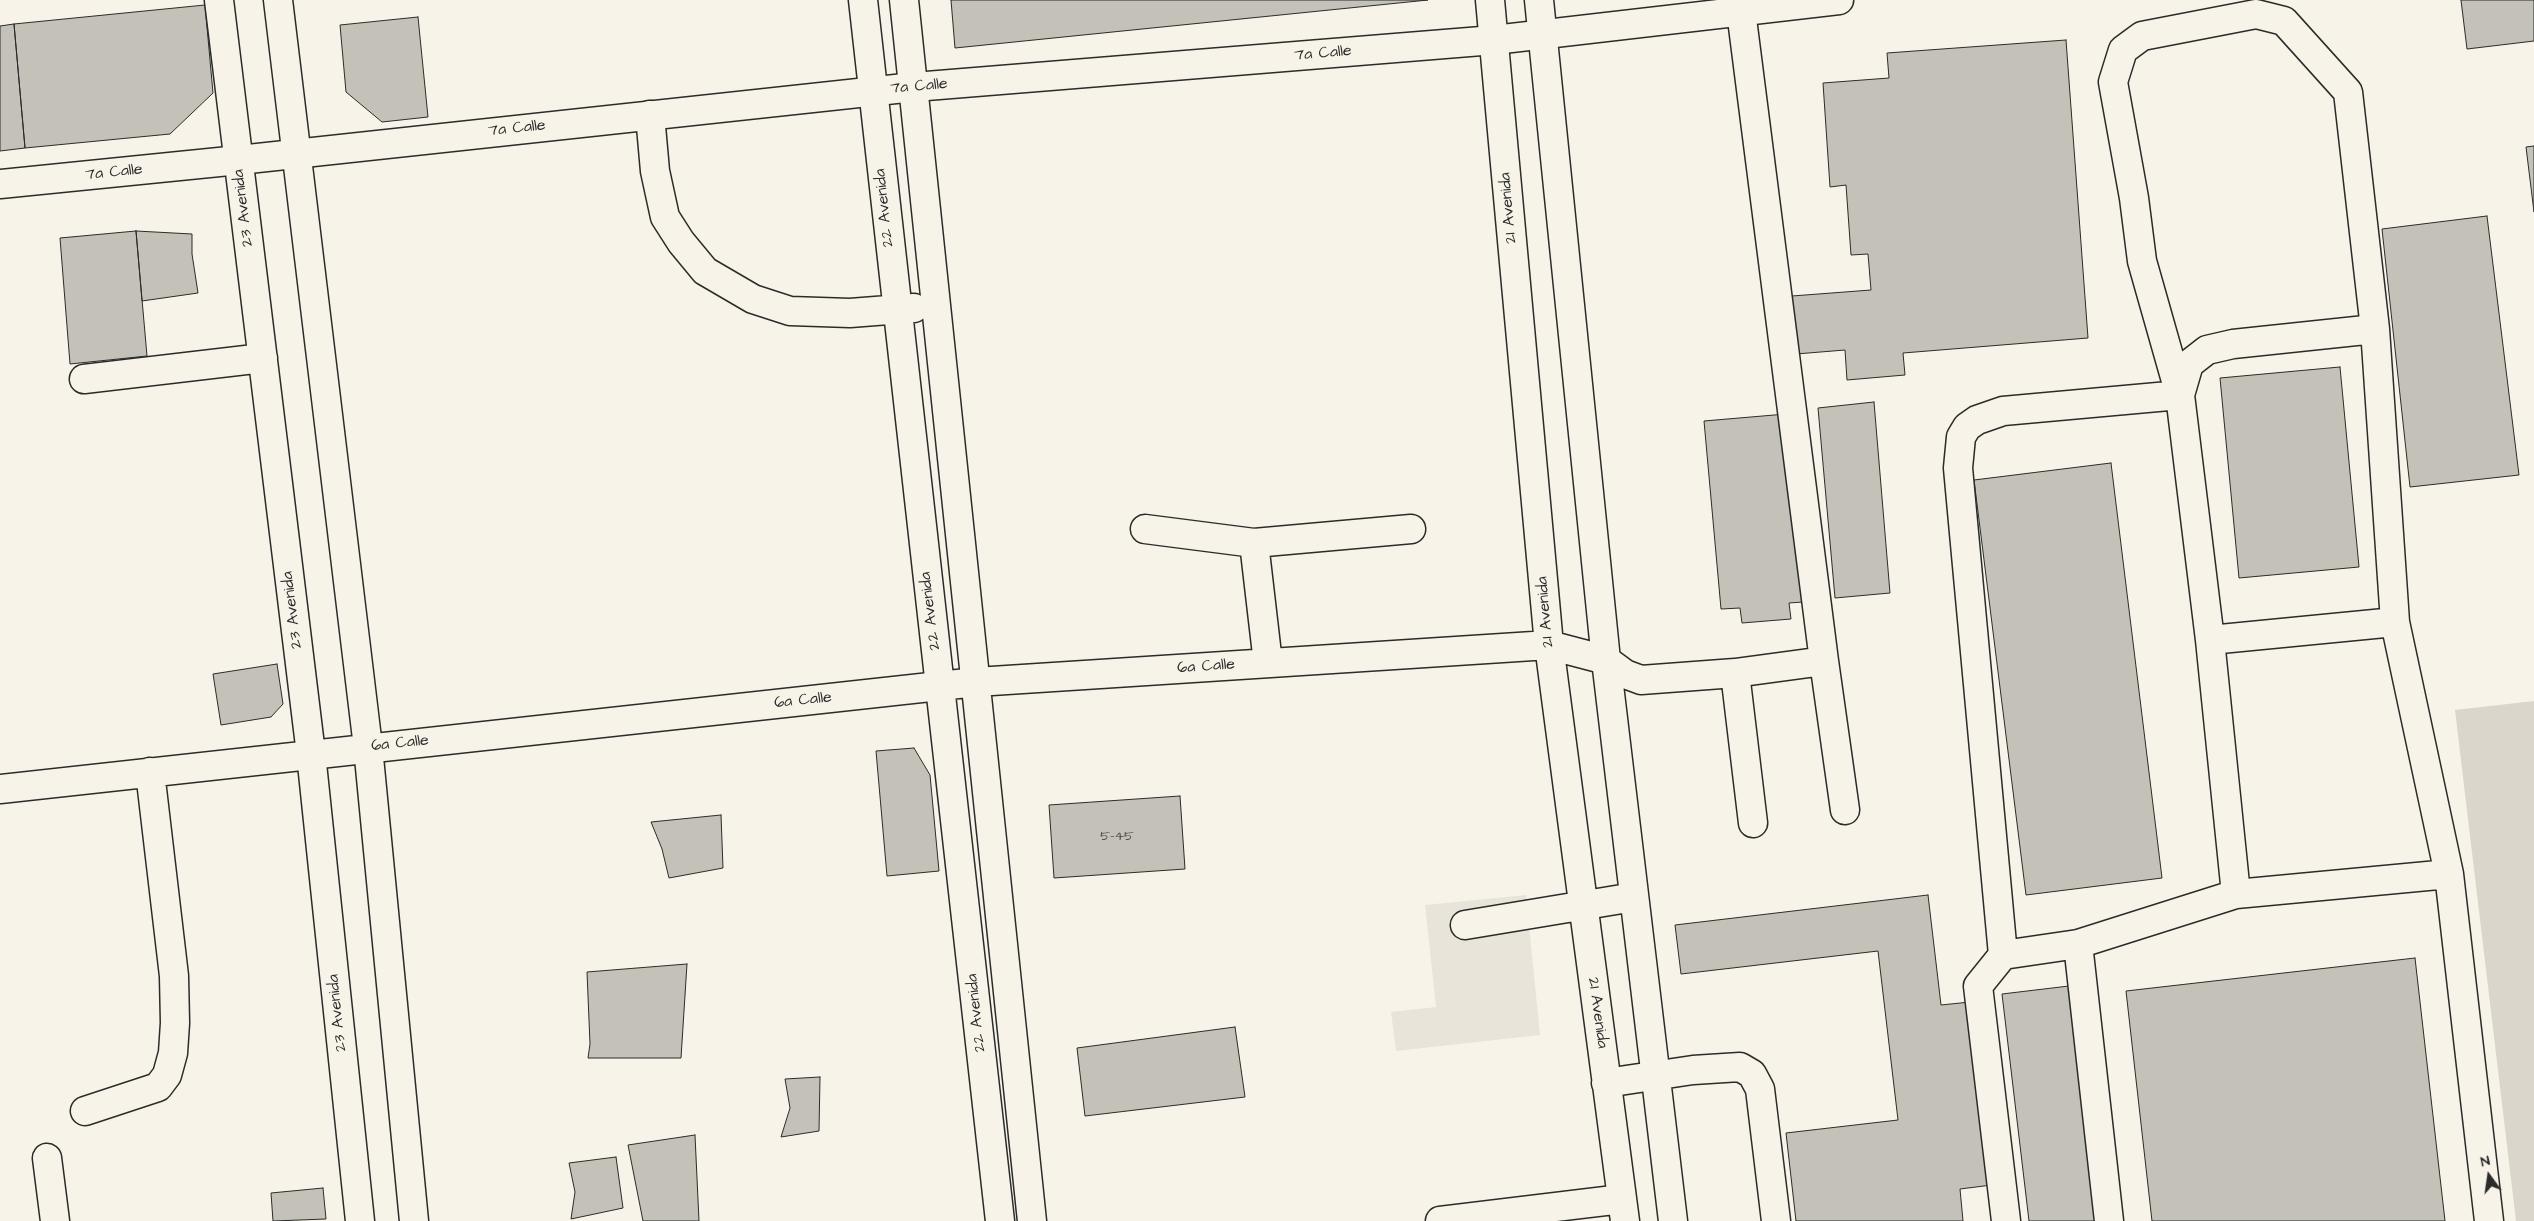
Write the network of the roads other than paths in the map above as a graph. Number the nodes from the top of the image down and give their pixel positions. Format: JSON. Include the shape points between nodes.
{"nodes":[{"id":1,"x":219,"y":0,"type":"edge"},
{"id":2,"x":278,"y":0,"type":"edge"},
{"id":3,"x":863,"y":0,"type":"edge"},
{"id":4,"x":904,"y":0,"type":"edge"},
{"id":5,"x":1490,"y":0,"type":"edge"},
{"id":6,"x":1539,"y":0,"type":"edge"},
{"id":7,"x":1840,"y":0,"type":"edge"},
{"id":8,"x":1741,"y":11,"type":"junction"},
{"id":9,"x":1543,"y":34,"type":"junction"},
{"id":10,"x":1494,"y":40,"type":"junction"},
{"id":11,"x":914,"y":87,"type":"junction"},
{"id":12,"x":873,"y":92,"type":"junction"},
{"id":13,"x":650,"y":116,"type":"junction"},
{"id":14,"x":295,"y":153,"type":"junction"},
{"id":15,"x":239,"y":160,"type":"junction"},
{"id":16,"x":0,"y":184,"type":"edge"},
{"id":17,"x":935,"y":306,"type":"junction"},
{"id":18,"x":896,"y":310,"type":"junction"},
{"id":19,"x":2375,"y":329,"type":"junction"},
{"id":20,"x":263,"y":358,"type":"junction"},
{"id":21,"x":84,"y":380,"type":"dead end"},
{"id":22,"x":2180,"y":395,"type":"junction"},
{"id":23,"x":1145,"y":529,"type":"dead end"},
{"id":24,"x":1411,"y":529,"type":"dead end"},
{"id":25,"x":1254,"y":543,"type":"junction"},
{"id":26,"x":2395,"y":622,"type":"junction"},
{"id":27,"x":2210,"y":640,"type":"junction"},
{"id":28,"x":1549,"y":644,"type":"junction"},
{"id":29,"x":1606,"y":660,"type":"junction"},
{"id":30,"x":1824,"y":661,"type":"junction"},
{"id":31,"x":1268,"y":663,"type":"junction"},
{"id":32,"x":1735,"y":673,"type":"junction"},
{"id":33,"x":976,"y":682,"type":"junction"},
{"id":34,"x":940,"y":686,"type":"junction"},
{"id":35,"x":368,"y":748,"type":"junction"},
{"id":36,"x":311,"y":754,"type":"junction"},
{"id":37,"x":150,"y":772,"type":"junction"},
{"id":38,"x":0,"y":789,"type":"edge"},
{"id":39,"x":1845,"y":810,"type":"dead end"},
{"id":40,"x":1753,"y":823,"type":"dead end"},
{"id":41,"x":2449,"y":874,"type":"junction"},
{"id":42,"x":2236,"y":894,"type":"junction"},
{"id":43,"x":1634,"y":897,"type":"junction"},
{"id":44,"x":1583,"y":905,"type":"junction"},
{"id":45,"x":1465,"y":925,"type":"dead end"},
{"id":46,"x":2078,"y":944,"type":"junction"},
{"id":47,"x":2003,"y":955,"type":"junction"},
{"id":48,"x":1655,"y":1074,"type":"junction"},
{"id":49,"x":1606,"y":1082,"type":"junction"},
{"id":50,"x":85,"y":1111,"type":"dead end"},
{"id":51,"x":47,"y":1158,"type":"dead end"},
{"id":52,"x":1624,"y":1210,"type":"edge"},
{"id":53,"x":54,"y":1221,"type":"edge"},
{"id":54,"x":360,"y":1221,"type":"edge"},
{"id":55,"x":414,"y":1221,"type":"edge"},
{"id":56,"x":1000,"y":1221,"type":"edge"},
{"id":57,"x":1032,"y":1221,"type":"edge"},
{"id":58,"x":1440,"y":1221,"type":"edge"},
{"id":59,"x":1672,"y":1221,"type":"edge"},
{"id":60,"x":1776,"y":1221,"type":"edge"},
{"id":61,"x":2006,"y":1221,"type":"edge"},
{"id":62,"x":2108,"y":1221,"type":"edge"},
{"id":63,"x":2489,"y":1221,"type":"edge"}],
"edges":[{"from":1,"to":15,"type":"street","name":"23 Avenida"},
{"from":2,"to":14,"type":"street"},
{"from":3,"to":12,"type":"street","name":"22 Avenida"},
{"from":4,"to":11,"type":"street","name":"22 Avenida"},
{"from":5,"to":10,"type":"street","name":"21 Avenida"},
{"from":6,"to":9,"type":"street"},
{"from":7,"to":8,"type":"street","name":"7a Calle"},
{"from":8,"to":9,"type":"street","name":"7a Calle"},
{"from":8,"to":30,"type":"street"},
{"from":9,"to":10,"type":"street","name":"7a Calle"},
{"from":9,"to":29,"type":"street"},
{"from":10,"to":11,"type":"street","name":"7a Calle"},
{"from":10,"to":28,"type":"street","name":"21 Avenida"},
{"from":11,"to":12,"type":"street","name":"7a Calle"},
{"from":11,"to":17,"type":"street","name":"22 Avenida"},
{"from":12,"to":13,"type":"street","name":"7a Calle"},
{"from":12,"to":18,"type":"street","name":"22 Avenida"},
{"from":13,"to":14,"type":"street","name":"7a Calle"},
{"from":13,"to":18,"type":"street","via":[[655,171],[665,217],[705,271],[753,299],[790,311],[850,313]]},
{"from":14,"to":15,"type":"street","name":"7a Calle"},
{"from":14,"to":35,"type":"street"},
{"from":15,"to":16,"type":"street","name":"7a Calle"},
{"from":15,"to":20,"type":"street","name":"23 Avenida"},
{"from":17,"to":18,"type":"street"},
{"from":17,"to":33,"type":"street","name":"22 Avenida"},
{"from":18,"to":34,"type":"street","name":"22 Avenida"},
{"from":19,"to":22,"type":"street","via":[[2233,344],[2207,350],[2189,364]]},
{"from":19,"to":22,"type":"street","via":[[2348,92],[2284,21],[2266,16],[2256,14],[2142,36],[2123,50],[2113,82],[2142,261]]},
{"from":19,"to":26,"type":"street"},
{"from":20,"to":21,"type":"street"},
{"from":20,"to":36,"type":"street","name":"23 Avenida"},
{"from":22,"to":27,"type":"street"},
{"from":22,"to":47,"type":"street","via":[[2003,411],[1977,420],[1961,437],[1958,468]]},
{"from":23,"to":25,"type":"street"},
{"from":24,"to":25,"type":"street"},
{"from":25,"to":31,"type":"street"},
{"from":26,"to":27,"type":"street"},
{"from":26,"to":41,"type":"street"},
{"from":27,"to":42,"type":"street"},
{"from":28,"to":29,"type":"street","name":"6a Calle"},
{"from":28,"to":31,"type":"street","name":"6a Calle"},
{"from":28,"to":44,"type":"street","name":"21 Avenida"},
{"from":29,"to":32,"type":"street","name":"6a Calle","via":[[1625,674],[1641,680]]},
{"from":29,"to":43,"type":"street"},
{"from":30,"to":32,"type":"street","name":"6a Calle"},
{"from":30,"to":39,"type":"street"},
{"from":31,"to":33,"type":"street","name":"6a Calle"},
{"from":32,"to":40,"type":"street"},
{"from":33,"to":34,"type":"street","name":"6a Calle"},
{"from":33,"to":57,"type":"street","name":"22 Avenida"},
{"from":34,"to":35,"type":"street","name":"6a Calle"},
{"from":34,"to":56,"type":"street","name":"22 Avenida"},
{"from":35,"to":36,"type":"street","name":"6a Calle"},
{"from":35,"to":55,"type":"street"},
{"from":36,"to":37,"type":"street","name":"6a Calle"},
{"from":36,"to":54,"type":"street","name":"23 Avenida"},
{"from":37,"to":38,"type":"street","name":"6a Calle"},
{"from":37,"to":50,"type":"street","via":[[174,976],[173,1053],[167,1075],[158,1087]]},
{"from":41,"to":42,"type":"street"},
{"from":41,"to":63,"type":"street"},
{"from":42,"to":46,"type":"street"},
{"from":43,"to":44,"type":"street"},
{"from":43,"to":48,"type":"street"},
{"from":44,"to":45,"type":"street"},
{"from":44,"to":49,"type":"street","name":"21 Avenida"},
{"from":46,"to":47,"type":"street"},
{"from":46,"to":62,"type":"street"},
{"from":47,"to":61,"type":"street","via":[[1978,986]]},
{"from":48,"to":49,"type":"street"},
{"from":48,"to":59,"type":"street"},
{"from":48,"to":60,"type":"street","via":[[1740,1067],[1752,1074],[1760,1089]]},
{"from":49,"to":52,"type":"street","name":"21 Avenida"},
{"from":51,"to":53,"type":"street"},
{"from":52,"to":58,"type":"street"}]}
